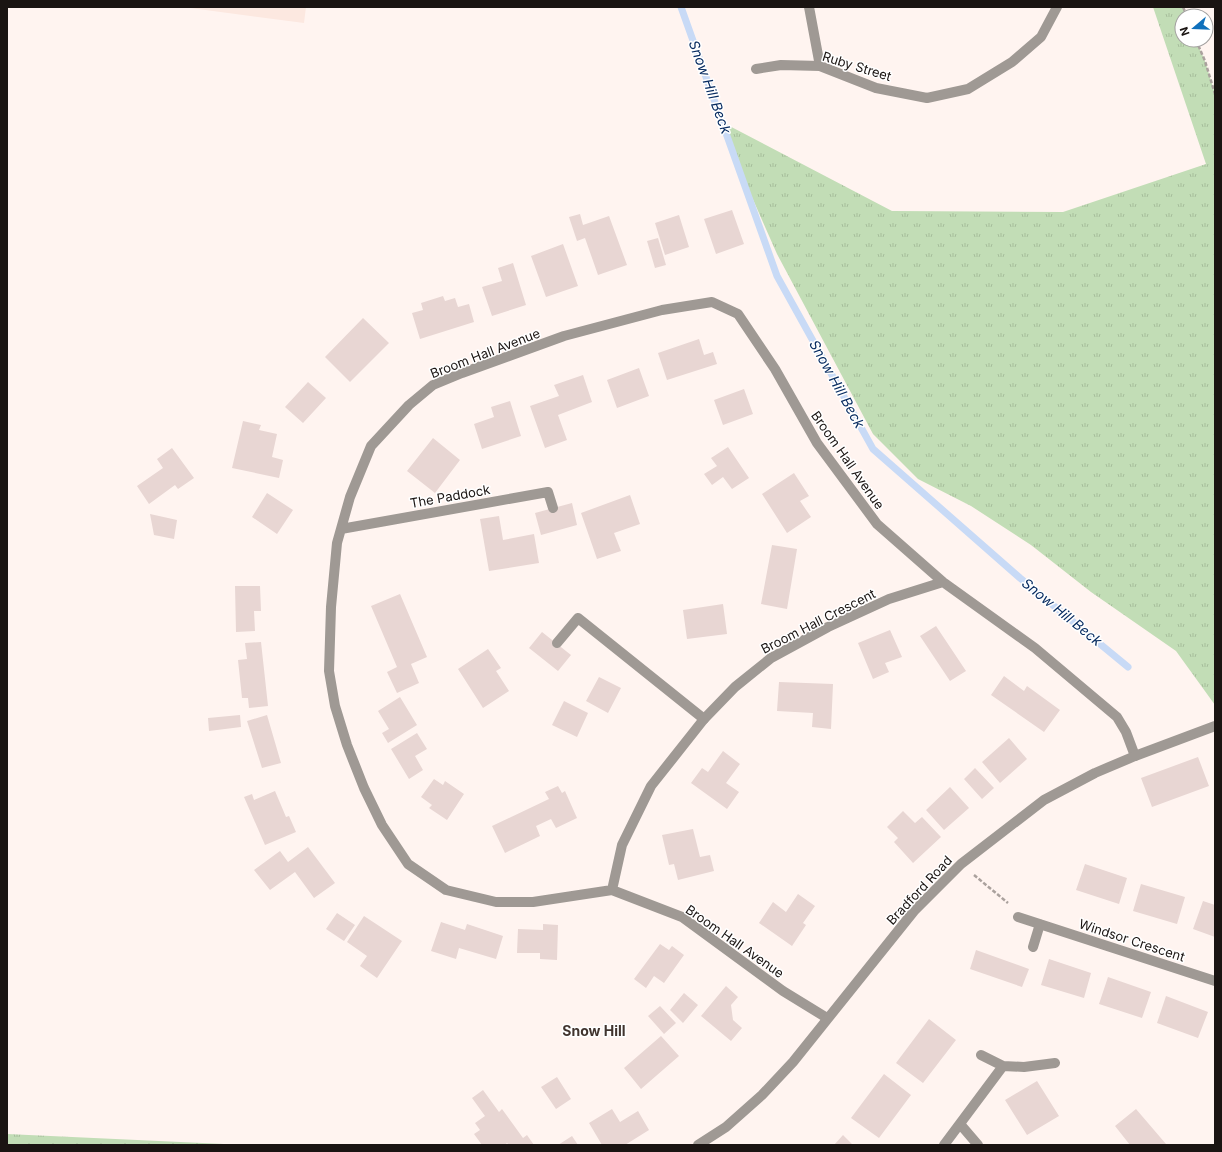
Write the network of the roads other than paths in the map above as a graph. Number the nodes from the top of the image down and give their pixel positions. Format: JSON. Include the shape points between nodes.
{"nodes":[{"id":1,"x":809,"y":7,"type":"edge"},
{"id":2,"x":1057,"y":7,"type":"edge"},
{"id":3,"x":820,"y":66,"type":"junction"},
{"id":4,"x":756,"y":70,"type":"dead end"},
{"id":5,"x":553,"y":508,"type":"dead end"},
{"id":6,"x":341,"y":529,"type":"junction"},
{"id":7,"x":943,"y":582,"type":"junction"},
{"id":8,"x":557,"y":643,"type":"dead end"},
{"id":9,"x":704,"y":719,"type":"junction"},
{"id":10,"x":1215,"y":726,"type":"edge"},
{"id":11,"x":1135,"y":756,"type":"junction"},
{"id":12,"x":612,"y":890,"type":"junction"},
{"id":13,"x":1018,"y":917,"type":"road end"},
{"id":14,"x":1040,"y":924,"type":"junction"},
{"id":15,"x":1033,"y":947,"type":"dead end"},
{"id":16,"x":1215,"y":981,"type":"edge"},
{"id":17,"x":828,"y":1018,"type":"junction"},
{"id":18,"x":981,"y":1055,"type":"dead end"},
{"id":19,"x":1055,"y":1063,"type":"dead end"},
{"id":20,"x":1003,"y":1066,"type":"junction"},
{"id":21,"x":960,"y":1124,"type":"junction"},
{"id":22,"x":698,"y":1145,"type":"edge"},
{"id":23,"x":944,"y":1145,"type":"edge"},
{"id":24,"x":978,"y":1145,"type":"edge"}],
"edges":[{"from":1,"to":3,"type":"street"},
{"from":2,"to":3,"type":"street","name":"Ruby Street","via":[[1041,37],[1012,62],[968,89],[927,98],[876,88]]},
{"from":3,"to":4,"type":"street","name":"Ruby Street","via":[[781,65]]},
{"from":5,"to":6,"type":"street","name":"The Paddock","via":[[548,492]]},
{"from":6,"to":7,"type":"street","name":"Broom Hall Avenue","via":[[350,497],[371,446],[409,404],[433,385],[564,336],[662,310],[712,302],[738,314],[775,369],[817,443],[877,524]]},
{"from":6,"to":12,"type":"street","name":"Broom Hall Avenue","via":[[337,543],[331,607],[329,670],[335,706],[364,788],[382,825],[408,864],[446,890],[496,902],[533,902]]},
{"from":7,"to":9,"type":"street","name":"Broom Hall Crescent","via":[[889,599],[828,627],[771,658],[735,686]]},
{"from":7,"to":11,"type":"street","name":"Broom Hall Avenue","via":[[1035,648],[1117,717]]},
{"from":8,"to":9,"type":"street","via":[[578,618]]},
{"from":9,"to":12,"type":"street","name":"Broom Hall Crescent","via":[[651,786],[622,845]]},
{"from":10,"to":11,"type":"street","name":"Bradford Road"},
{"from":11,"to":17,"type":"street","name":"Bradford Road","via":[[1095,773],[1044,800],[961,864],[914,911]]},
{"from":12,"to":17,"type":"street","name":"Broom Hall Avenue","via":[[682,917],[783,991]]},
{"from":13,"to":14,"type":"street","name":"Windsor Crescent"},
{"from":14,"to":15,"type":"street"},
{"from":14,"to":16,"type":"street","name":"Windsor Crescent"},
{"from":17,"to":22,"type":"street","name":"Bradford Road","via":[[793,1062],[762,1095],[726,1127]]},
{"from":18,"to":20,"type":"street"},
{"from":19,"to":20,"type":"street","via":[[1024,1067]]},
{"from":20,"to":21,"type":"street"},
{"from":21,"to":23,"type":"street"},
{"from":21,"to":24,"type":"street"}]}
